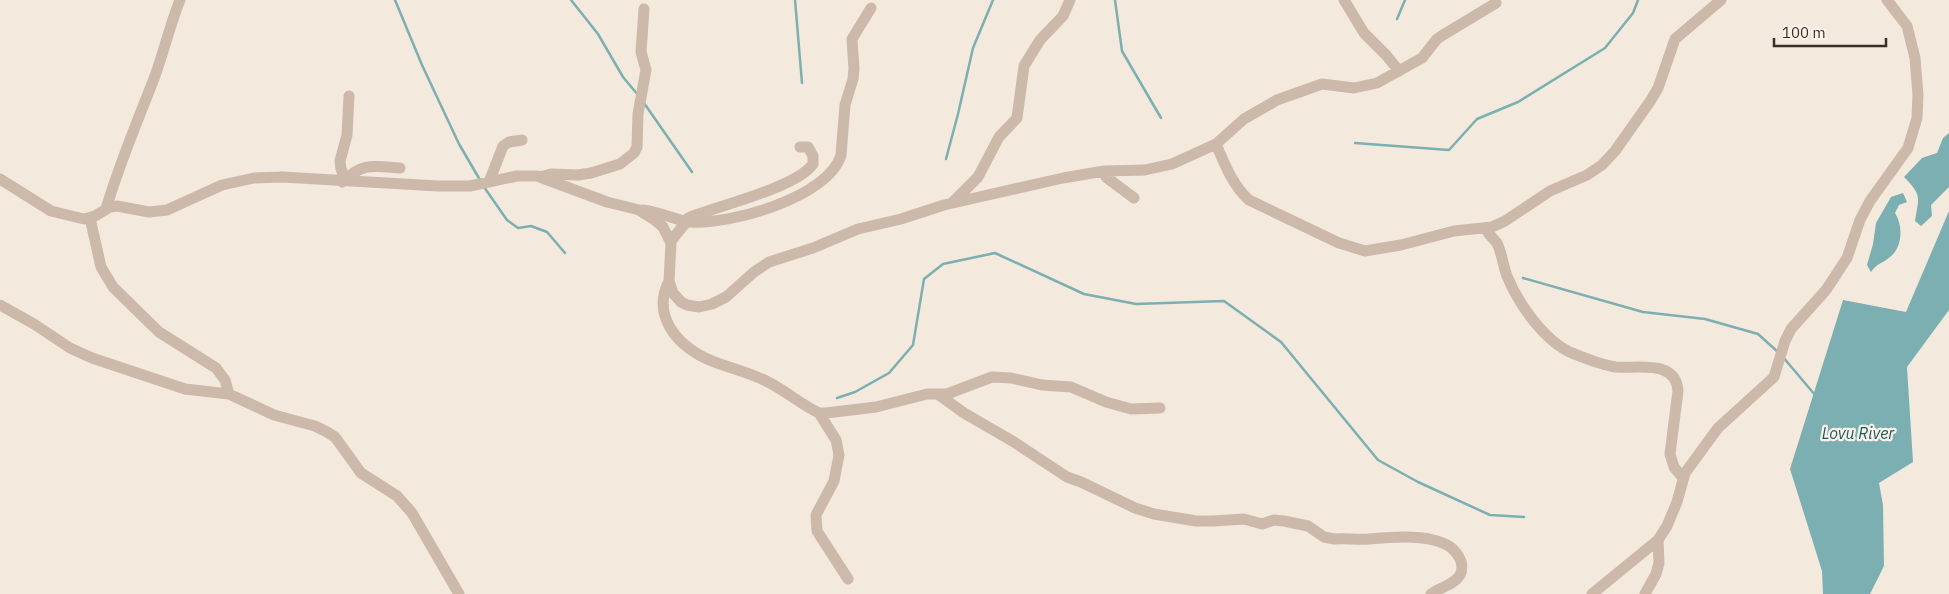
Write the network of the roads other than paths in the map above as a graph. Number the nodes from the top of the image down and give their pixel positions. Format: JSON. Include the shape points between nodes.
{"nodes":[{"id":1,"x":180,"y":0,"type":"edge"},
{"id":2,"x":1070,"y":0,"type":"edge"},
{"id":3,"x":1344,"y":0,"type":"edge"},
{"id":4,"x":1721,"y":0,"type":"edge"},
{"id":5,"x":1887,"y":0,"type":"edge"},
{"id":6,"x":1496,"y":4,"type":"dead end"},
{"id":7,"x":871,"y":8,"type":"dead end"},
{"id":8,"x":644,"y":9,"type":"dead end"},
{"id":9,"x":1399,"y":72,"type":"junction"},
{"id":10,"x":349,"y":96,"type":"dead end"},
{"id":11,"x":522,"y":140,"type":"dead end"},
{"id":12,"x":1216,"y":144,"type":"junction"},
{"id":13,"x":800,"y":147,"type":"dead end"},
{"id":14,"x":400,"y":168,"type":"dead end"},
{"id":15,"x":1104,"y":171,"type":"junction"},
{"id":16,"x":540,"y":177,"type":"junction"},
{"id":17,"x":0,"y":179,"type":"edge"},
{"id":18,"x":344,"y":180,"type":"junction"},
{"id":19,"x":489,"y":182,"type":"junction"},
{"id":20,"x":1134,"y":198,"type":"dead end"},
{"id":21,"x":952,"y":203,"type":"junction"},
{"id":22,"x":106,"y":209,"type":"junction"},
{"id":23,"x":639,"y":210,"type":"junction"},
{"id":24,"x":90,"y":218,"type":"junction"},
{"id":25,"x":685,"y":221,"type":"junction"},
{"id":26,"x":1485,"y":228,"type":"junction"},
{"id":27,"x":670,"y":241,"type":"junction"},
{"id":28,"x":669,"y":281,"type":"junction"},
{"id":29,"x":0,"y":305,"type":"edge"},
{"id":30,"x":228,"y":394,"type":"junction"},
{"id":31,"x":939,"y":395,"type":"junction"},
{"id":32,"x":1160,"y":408,"type":"dead end"},
{"id":33,"x":819,"y":413,"type":"junction"},
{"id":34,"x":1683,"y":478,"type":"junction"},
{"id":35,"x":1658,"y":540,"type":"junction"},
{"id":36,"x":848,"y":579,"type":"dead end"},
{"id":37,"x":459,"y":594,"type":"edge"},
{"id":38,"x":1432,"y":594,"type":"edge"},
{"id":39,"x":1592,"y":594,"type":"edge"},
{"id":40,"x":1645,"y":594,"type":"edge"}],
"edges":[{"from":1,"to":22,"type":"street"},
{"from":2,"to":21,"type":"street","via":[[1063,16],[1040,40],[1024,66],[1017,118],[999,137],[978,177]]},
{"from":3,"to":9,"type":"street","via":[[1364,33]]},
{"from":4,"to":26,"type":"street","via":[[1676,39],[1658,88],[1609,158],[1586,175],[1550,191],[1497,225]]},
{"from":5,"to":34,"type":"street","via":[[1907,26],[1915,58],[1918,95],[1913,137],[1863,214],[1847,258],[1785,341],[1774,377],[1718,428]]},
{"from":6,"to":9,"type":"street","via":[[1437,39],[1422,58]]},
{"from":7,"to":25,"type":"street","via":[[852,39],[853,79],[844,106],[841,155],[835,169],[780,204],[734,218]]},
{"from":8,"to":16,"type":"street","via":[[641,52],[646,70],[634,153],[610,168],[578,175]]},
{"from":9,"to":12,"type":"street","via":[[1367,86],[1354,88],[1322,84],[1277,100],[1244,119]]},
{"from":10,"to":18,"type":"street","via":[[347,135],[340,161]]},
{"from":11,"to":19,"type":"street","via":[[503,146]]},
{"from":12,"to":15,"type":"street","via":[[1156,169]]},
{"from":12,"to":26,"type":"street","via":[[1234,181],[1248,200],[1353,248],[1365,251],[1454,231]]},
{"from":13,"to":25,"type":"street","via":[[808,147],[813,156],[812,164],[803,173],[744,200]]},
{"from":14,"to":18,"type":"street","via":[[365,167]]},
{"from":15,"to":20,"type":"street","via":[[1106,177]]},
{"from":15,"to":21,"type":"street"},
{"from":16,"to":19,"type":"street","via":[[517,176]]},
{"from":16,"to":23,"type":"street","via":[[607,202]]},
{"from":17,"to":24,"type":"street","via":[[50,211]]},
{"from":18,"to":19,"type":"street","via":[[438,186],[470,186]]},
{"from":18,"to":22,"type":"street","via":[[254,178],[222,185],[186,203],[158,212],[117,206]]},
{"from":21,"to":28,"type":"street","via":[[901,220],[858,229],[813,248],[775,259],[712,304],[694,307],[681,302]]},
{"from":22,"to":24,"type":"street"},
{"from":23,"to":25,"type":"street"},
{"from":23,"to":27,"type":"street","via":[[663,227]]},
{"from":24,"to":30,"type":"street","via":[[101,267],[113,287],[159,332],[216,368],[225,380]]},
{"from":25,"to":27,"type":"street"},
{"from":26,"to":34,"type":"street","via":[[1497,244],[1519,302],[1562,347],[1609,365],[1648,367],[1673,374],[1678,391],[1670,454],[1674,467]]},
{"from":27,"to":28,"type":"street"},
{"from":28,"to":33,"type":"street","via":[[663,292],[663,307],[670,329],[679,338],[703,357],[764,380]]},
{"from":29,"to":30,"type":"street","via":[[92,358],[185,388]]},
{"from":30,"to":37,"type":"street","via":[[274,415],[315,426],[335,437],[361,473],[389,490],[412,512]]},
{"from":31,"to":32,"type":"street","via":[[985,378],[1003,377],[1071,387],[1131,409]]},
{"from":31,"to":33,"type":"street","via":[[927,394],[876,407]]},
{"from":31,"to":38,"type":"street","via":[[1067,477],[1144,512],[1204,521],[1244,519],[1262,524],[1284,521],[1308,526],[1324,537],[1334,539],[1408,537],[1448,545],[1458,554],[1462,570],[1454,582]]},
{"from":33,"to":36,"type":"street","via":[[836,440],[839,455],[837,472],[816,515],[817,531]]},
{"from":34,"to":35,"type":"street","via":[[1677,502]]},
{"from":35,"to":39,"type":"street"},
{"from":35,"to":40,"type":"street","via":[[1659,562]]}]}
